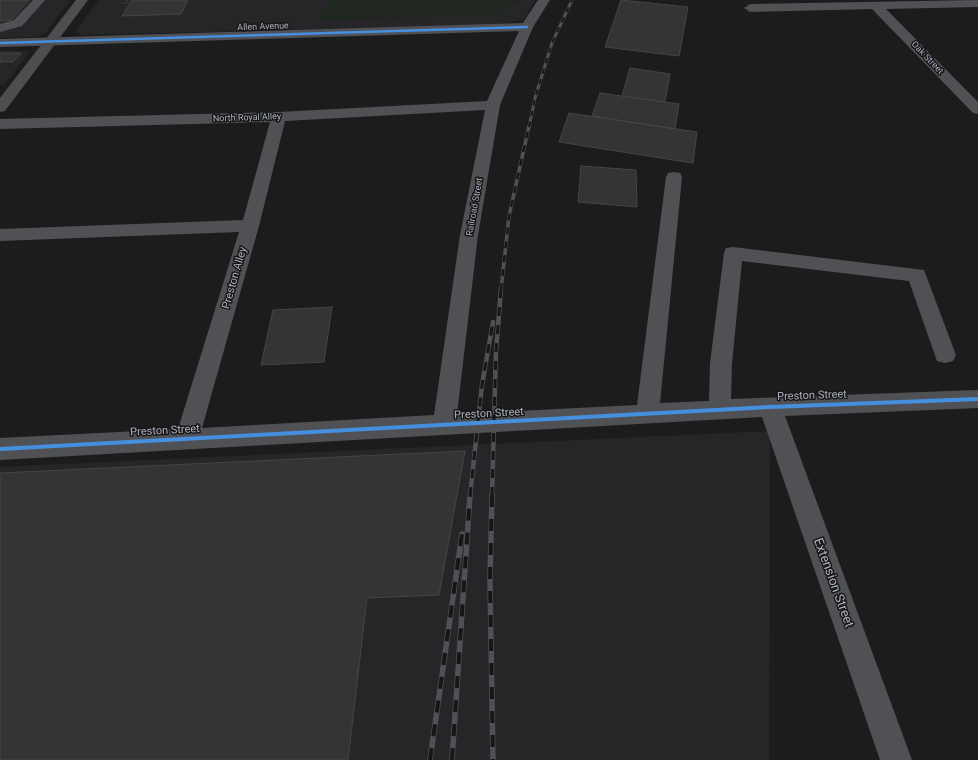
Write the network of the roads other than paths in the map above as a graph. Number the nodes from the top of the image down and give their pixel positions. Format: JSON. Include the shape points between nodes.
{"nodes":[{"id":1,"x":39,"y":0,"type":"edge"},
{"id":2,"x":82,"y":0,"type":"edge"},
{"id":3,"x":544,"y":0,"type":"edge"},
{"id":4,"x":921,"y":3,"type":"edge"},
{"id":5,"x":978,"y":3,"type":"edge"},
{"id":6,"x":877,"y":7,"type":"junction"},
{"id":7,"x":750,"y":8,"type":"dead end"},
{"id":8,"x":527,"y":27,"type":"junction"},
{"id":9,"x":0,"y":28,"type":"edge"},
{"id":10,"x":51,"y":41,"type":"junction"},
{"id":11,"x":0,"y":43,"type":"edge"},
{"id":12,"x":493,"y":105,"type":"junction"},
{"id":13,"x":0,"y":108,"type":"edge"},
{"id":14,"x":978,"y":110,"type":"edge"},
{"id":15,"x":279,"y":117,"type":"junction"},
{"id":16,"x":0,"y":124,"type":"edge"},
{"id":17,"x":674,"y":177,"type":"dead end"},
{"id":18,"x":250,"y":226,"type":"junction"},
{"id":19,"x":0,"y":234,"type":"edge"},
{"id":20,"x":945,"y":355,"type":"dead end"},
{"id":21,"x":978,"y":399,"type":"edge"},
{"id":22,"x":770,"y":407,"type":"junction"},
{"id":23,"x":720,"y":410,"type":"junction"},
{"id":24,"x":647,"y":414,"type":"junction"},
{"id":25,"x":444,"y":425,"type":"junction"},
{"id":26,"x":187,"y":439,"type":"junction"},
{"id":27,"x":0,"y":449,"type":"edge"},
{"id":28,"x":896,"y":760,"type":"edge"}],
"edges":[{"from":1,"to":9,"type":"street","via":[[18,23]]},
{"from":2,"to":10,"type":"main road"},
{"from":3,"to":8,"type":"street","name":"Railroad Street"},
{"from":4,"to":5,"type":"street"},
{"from":4,"to":6,"type":"street"},
{"from":6,"to":7,"type":"street"},
{"from":6,"to":14,"type":"street","name":"Oak Street"},
{"from":8,"to":10,"type":"street","name":"Allen Avenue"},
{"from":8,"to":12,"type":"street","name":"Railroad Street"},
{"from":10,"to":11,"type":"street","name":"Allen Avenue"},
{"from":10,"to":13,"type":"main road"},
{"from":12,"to":15,"type":"street","name":"North Royal Alley"},
{"from":12,"to":25,"type":"street","name":"Railroad Street","via":[[469,235]]},
{"from":15,"to":16,"type":"street","name":"North Royal Alley"},
{"from":15,"to":18,"type":"street","name":"Preston Alley"},
{"from":17,"to":24,"type":"street"},
{"from":18,"to":19,"type":"street"},
{"from":18,"to":26,"type":"street","name":"Preston Alley"},
{"from":20,"to":23,"type":"street","via":[[917,275],[733,253],[721,363]]},
{"from":21,"to":22,"type":"street","name":"Preston Street"},
{"from":22,"to":23,"type":"street","name":"Preston Street"},
{"from":22,"to":28,"type":"street","name":"Extension Street"},
{"from":23,"to":24,"type":"street","name":"Preston Street"},
{"from":24,"to":25,"type":"street","name":"Preston Street"},
{"from":25,"to":26,"type":"street","name":"Preston Street"},
{"from":26,"to":27,"type":"street","name":"Preston Street"}]}
